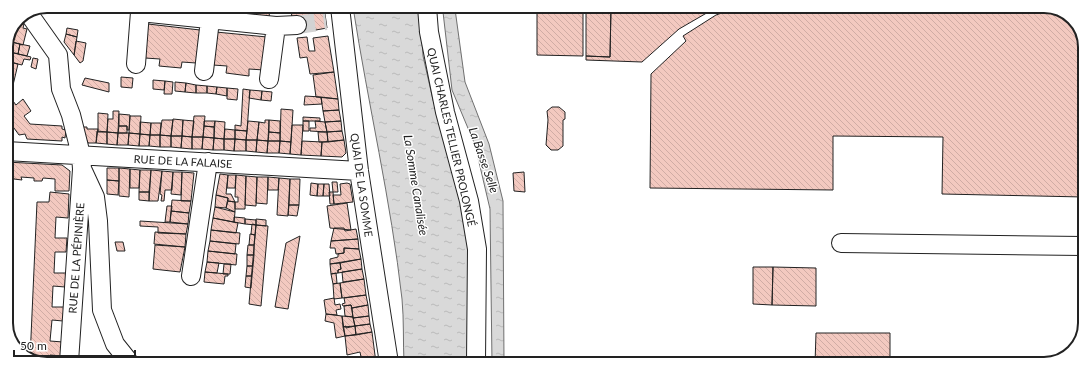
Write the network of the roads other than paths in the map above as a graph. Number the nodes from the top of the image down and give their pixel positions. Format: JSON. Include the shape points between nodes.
{"nodes":[{"id":1,"x":140,"y":13,"type":"edge"},
{"id":2,"x":149,"y":13,"type":"edge"},
{"id":3,"x":427,"y":13,"type":"edge"},
{"id":4,"x":336,"y":15,"type":"edge"},
{"id":5,"x":31,"y":17,"type":"edge"},
{"id":6,"x":210,"y":20,"type":"junction"},
{"id":7,"x":297,"y":25,"type":"tunnel mouth"},
{"id":8,"x":276,"y":26,"type":"junction"},
{"id":9,"x":136,"y":64,"type":"dead end"},
{"id":10,"x":204,"y":71,"type":"dead end"},
{"id":11,"x":269,"y":79,"type":"dead end"},
{"id":12,"x":13,"y":152,"type":"edge"},
{"id":13,"x":82,"y":162,"type":"junction"},
{"id":14,"x":208,"y":162,"type":"junction"},
{"id":15,"x":359,"y":171,"type":"junction"},
{"id":16,"x":841,"y":243,"type":"dead end"},
{"id":17,"x":1078,"y":246,"type":"edge"},
{"id":18,"x":191,"y":276,"type":"dead end"},
{"id":19,"x":69,"y":357,"type":"edge"},
{"id":20,"x":125,"y":357,"type":"edge"},
{"id":21,"x":388,"y":357,"type":"edge"},
{"id":22,"x":476,"y":357,"type":"edge"}],
"edges":[{"from":1,"to":9,"type":"street"},
{"from":2,"to":6,"type":"street"},
{"from":3,"to":22,"type":"street","name":"QUAI CHARLES TELLIER PROLONGÉ","via":[[444,104],[469,201],[477,249]]},
{"from":4,"to":15,"type":"street","name":"QUAI DE LA SOMME"},
{"from":5,"to":13,"type":"street","via":[[58,55],[61,89],[71,115]]},
{"from":6,"to":8,"type":"street"},
{"from":6,"to":10,"type":"street"},
{"from":7,"to":8,"type":"street"},
{"from":8,"to":11,"type":"street"},
{"from":12,"to":13,"type":"street","name":"RUE DE LA FALAISE"},
{"from":13,"to":14,"type":"street","name":"RUE DE LA FALAISE"},
{"from":13,"to":19,"type":"street","name":"RUE DE LA PÉPINIÈRE"},
{"from":13,"to":20,"type":"street","via":[[95,197],[102,310],[115,344]]},
{"from":14,"to":15,"type":"street","name":"RUE DE LA FALAISE"},
{"from":14,"to":18,"type":"street"},
{"from":15,"to":21,"type":"street","name":"QUAI DE LA SOMME"},
{"from":16,"to":17,"type":"street"}]}
